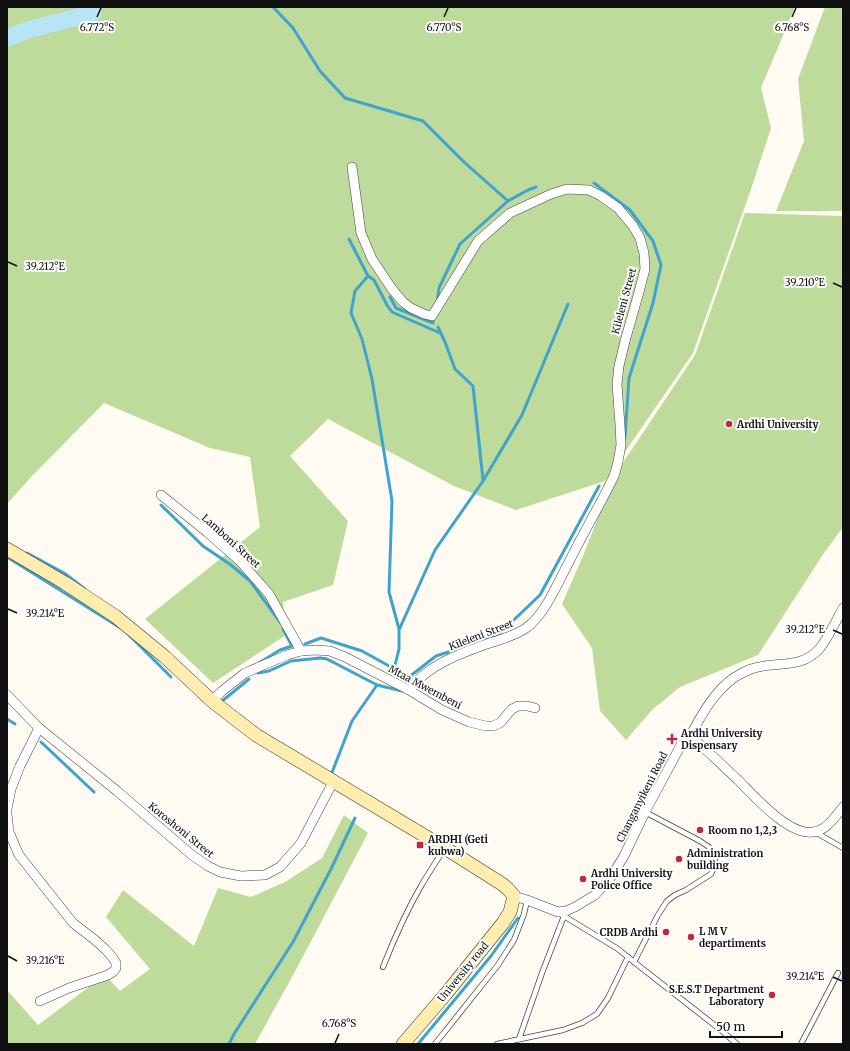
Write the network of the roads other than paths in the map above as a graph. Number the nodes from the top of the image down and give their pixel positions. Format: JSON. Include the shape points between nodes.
{"nodes":[{"id":1,"x":352,"y":167,"type":"dead end"},
{"id":2,"x":161,"y":495,"type":"dead end"},
{"id":3,"x":7,"y":549,"type":"edge"},
{"id":4,"x":843,"y":608,"type":"edge"},
{"id":5,"x":301,"y":651,"type":"junction"},
{"id":6,"x":409,"y":690,"type":"junction"},
{"id":7,"x":7,"y":695,"type":"edge"},
{"id":8,"x":212,"y":701,"type":"junction"},
{"id":9,"x":535,"y":708,"type":"dead end"},
{"id":10,"x":39,"y":728,"type":"junction"},
{"id":11,"x":688,"y":740,"type":"junction"},
{"id":12,"x":333,"y":782,"type":"junction"},
{"id":13,"x":843,"y":807,"type":"edge"},
{"id":14,"x":7,"y":809,"type":"edge"},
{"id":15,"x":645,"y":812,"type":"junction"},
{"id":16,"x":7,"y":814,"type":"edge"},
{"id":17,"x":814,"y":832,"type":"junction"},
{"id":18,"x":445,"y":848,"type":"junction"},
{"id":19,"x":843,"y":848,"type":"edge"},
{"id":20,"x":514,"y":896,"type":"junction"},
{"id":21,"x":527,"y":900,"type":"junction"},
{"id":22,"x":561,"y":914,"type":"junction"},
{"id":23,"x":628,"y":957,"type":"junction"},
{"id":24,"x":634,"y":962,"type":"junction"},
{"id":25,"x":383,"y":967,"type":"dead end"},
{"id":26,"x":838,"y":973,"type":"dead end"},
{"id":27,"x":40,"y":1001,"type":"dead end"},
{"id":28,"x":520,"y":1039,"type":"junction"},
{"id":29,"x":403,"y":1044,"type":"edge"},
{"id":30,"x":435,"y":1044,"type":"edge"},
{"id":31,"x":497,"y":1044,"type":"edge"},
{"id":32,"x":737,"y":1044,"type":"edge"},
{"id":33,"x":801,"y":1044,"type":"edge"}],
"edges":[{"from":1,"to":6,"type":"street","name":"Kileleni Street","via":[[361,233],[372,259],[403,302],[424,314],[432,316],[478,241],[510,213],[567,189],[589,190],[618,208],[640,238],[644,253],[645,269],[619,366],[617,384],[621,445],[618,462],[614,476],[557,585],[547,603],[525,629],[436,665]]},
{"from":2,"to":5,"type":"street","name":"Lamboni Street","via":[[240,561],[269,594]]},
{"from":3,"to":8,"type":"street","via":[[35,564],[115,616],[165,657]]},
{"from":4,"to":11,"type":"street","name":"Changanyikeni Road","via":[[826,638],[809,657],[796,663],[752,669],[735,677],[712,700]]},
{"from":5,"to":6,"type":"street","name":"Mtaa Mwembeni","via":[[330,651]]},
{"from":5,"to":8,"type":"street","name":"Mtaa Mwembeni","via":[[246,673]]},
{"from":6,"to":9,"type":"street","name":"Mtaa Mwembeni","via":[[442,710],[469,722],[486,726],[500,723],[518,706]]},
{"from":7,"to":10,"type":"street","name":"Koroshoni Street"},
{"from":8,"to":12,"type":"street","via":[[256,735]]},
{"from":10,"to":12,"type":"street","name":"Koroshoni Street","via":[[117,790],[192,855],[220,872],[241,876],[265,875],[280,867],[301,843]]},
{"from":10,"to":14,"type":"street","via":[[20,766]]},
{"from":11,"to":15,"type":"street","name":"Changanyikeni Road","via":[[681,745]]},
{"from":11,"to":17,"type":"street","via":[[695,740],[779,818],[794,828]]},
{"from":12,"to":18,"type":"street"},
{"from":13,"to":17,"type":"street","via":[[826,827]]},
{"from":15,"to":22,"type":"street","name":"Changanyikeni Road","via":[[611,877],[595,895]]},
{"from":15,"to":24,"type":"lane","via":[[709,847],[715,857],[715,865],[711,874],[667,902]]},
{"from":16,"to":27,"type":"street","via":[[9,832],[19,855],[73,923],[106,950],[116,963],[116,968],[108,975]]},
{"from":17,"to":19,"type":"lane"},
{"from":18,"to":20,"type":"street","via":[[502,884]]},
{"from":18,"to":25,"type":"lane","via":[[410,906]]},
{"from":20,"to":21,"type":"street"},
{"from":20,"to":29,"type":"street","name":"University road","via":[[510,912],[503,923]]},
{"from":21,"to":22,"type":"street"},
{"from":21,"to":30,"type":"lane","via":[[514,940],[498,965]]},
{"from":22,"to":23,"type":"lane"},
{"from":22,"to":28,"type":"lane"},
{"from":23,"to":24,"type":"lane"},
{"from":23,"to":28,"type":"lane","via":[[608,998],[597,1014],[563,1030]]},
{"from":24,"to":32,"type":"lane"},
{"from":26,"to":33,"type":"lane"},
{"from":28,"to":31,"type":"lane"}]}
